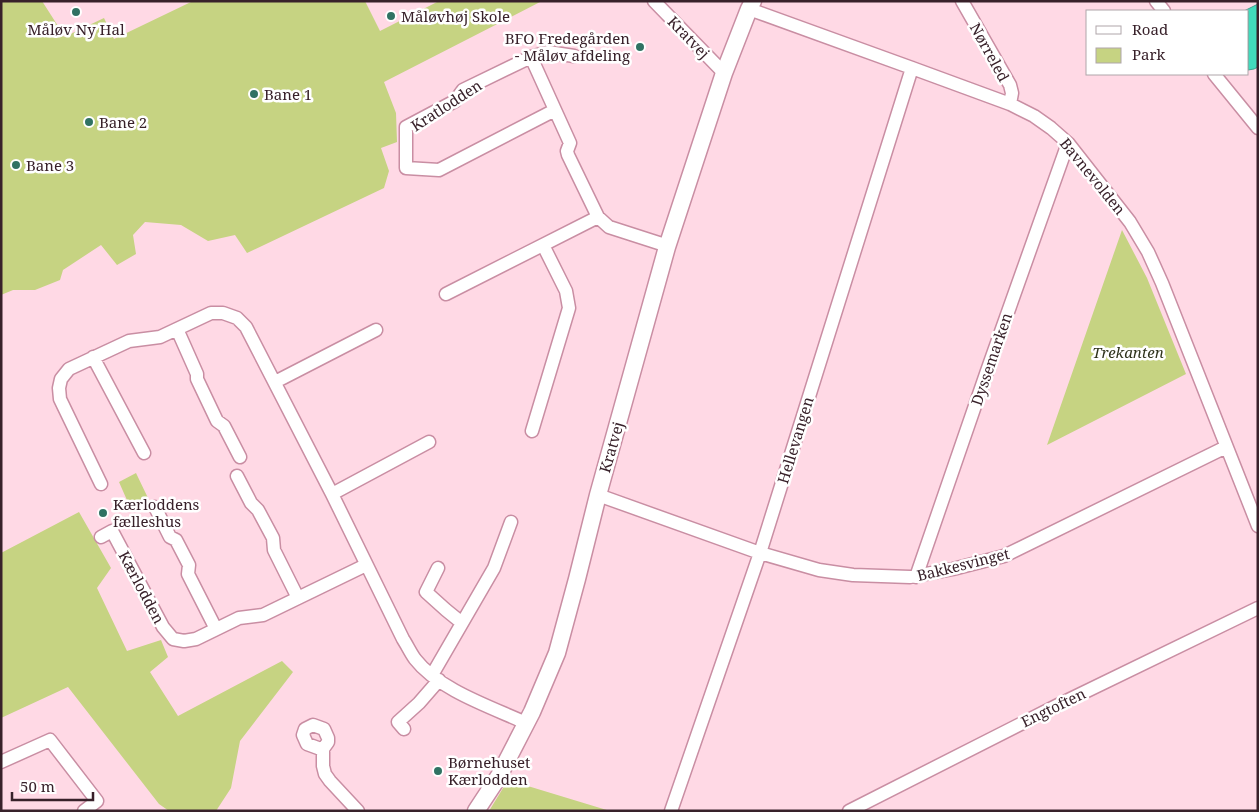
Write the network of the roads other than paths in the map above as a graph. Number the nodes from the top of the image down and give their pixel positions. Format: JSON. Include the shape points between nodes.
{"nodes":[{"id":1,"x":654,"y":1,"type":"edge"},
{"id":2,"x":962,"y":1,"type":"edge"},
{"id":3,"x":751,"y":5,"type":"edge"},
{"id":4,"x":574,"y":56,"type":"dead end"},
{"id":5,"x":531,"y":57,"type":"junction"},
{"id":6,"x":912,"y":68,"type":"junction"},
{"id":7,"x":724,"y":73,"type":"junction"},
{"id":8,"x":1215,"y":75,"type":"edge"},
{"id":9,"x":1010,"y":104,"type":"junction"},
{"id":10,"x":555,"y":110,"type":"junction"},
{"id":11,"x":1258,"y":128,"type":"edge"},
{"id":12,"x":1068,"y":143,"type":"junction"},
{"id":13,"x":598,"y":217,"type":"junction"},
{"id":14,"x":543,"y":245,"type":"junction"},
{"id":15,"x":668,"y":246,"type":"junction"},
{"id":16,"x":446,"y":294,"type":"dead end"},
{"id":17,"x":177,"y":330,"type":"junction"},
{"id":18,"x":376,"y":330,"type":"dead end"},
{"id":19,"x":93,"y":357,"type":"junction"},
{"id":20,"x":275,"y":382,"type":"junction"},
{"id":21,"x":532,"y":431,"type":"dead end"},
{"id":22,"x":428,"y":442,"type":"dead end"},
{"id":23,"x":1226,"y":446,"type":"junction"},
{"id":24,"x":144,"y":453,"type":"dead end"},
{"id":25,"x":240,"y":457,"type":"dead end"},
{"id":26,"x":237,"y":476,"type":"dead end"},
{"id":27,"x":100,"y":484,"type":"dead end"},
{"id":28,"x":332,"y":494,"type":"junction"},
{"id":29,"x":598,"y":495,"type":"junction"},
{"id":30,"x":155,"y":507,"type":"dead end"},
{"id":31,"x":511,"y":522,"type":"dead end"},
{"id":32,"x":1258,"y":526,"type":"edge"},
{"id":33,"x":101,"y":537,"type":"dead end"},
{"id":34,"x":760,"y":553,"type":"junction"},
{"id":35,"x":366,"y":565,"type":"junction"},
{"id":36,"x":438,"y":568,"type":"dead end"},
{"id":37,"x":916,"y":577,"type":"junction"},
{"id":38,"x":298,"y":598,"type":"junction"},
{"id":39,"x":1258,"y":608,"type":"edge"},
{"id":40,"x":462,"y":623,"type":"junction"},
{"id":41,"x":216,"y":630,"type":"junction"},
{"id":42,"x":435,"y":678,"type":"junction"},
{"id":43,"x":526,"y":723,"type":"junction"},
{"id":44,"x":404,"y":729,"type":"dead end"},
{"id":45,"x":323,"y":749,"type":"dead end"},
{"id":46,"x":1,"y":762,"type":"edge"},
{"id":47,"x":84,"y":811,"type":"edge"},
{"id":48,"x":358,"y":811,"type":"edge"},
{"id":49,"x":476,"y":811,"type":"edge"},
{"id":50,"x":671,"y":811,"type":"edge"},
{"id":51,"x":850,"y":811,"type":"edge"}],
"edges":[{"from":1,"to":7,"type":"street","name":"Kratvej"},
{"from":2,"to":9,"type":"street","name":"Nørreled","via":[[1010,85]]},
{"from":3,"to":6,"type":"street","name":"Bavnevolden"},
{"from":3,"to":7,"type":"street","name":"Kratvej"},
{"from":4,"to":5,"type":"street","name":"Kratlodden","via":[[548,52]]},
{"from":5,"to":10,"type":"street"},
{"from":5,"to":10,"type":"street","name":"Kratlodden","via":[[463,90],[455,102],[406,127],[406,168],[439,170]]},
{"from":6,"to":9,"type":"street","name":"Bavnevolden"},
{"from":6,"to":34,"type":"street","name":"Hellevangen"},
{"from":7,"to":15,"type":"street","name":"Kratvej"},
{"from":8,"to":11,"type":"street"},
{"from":9,"to":12,"type":"street","name":"Bavnevolden","via":[[1034,116]]},
{"from":10,"to":13,"type":"street","via":[[570,143],[568,155]]},
{"from":12,"to":23,"type":"street","name":"Bavnevolden","via":[[1130,222],[1148,252]]},
{"from":12,"to":37,"type":"street","name":"Dyssemarken"},
{"from":13,"to":14,"type":"street"},
{"from":13,"to":15,"type":"street","via":[[609,227]]},
{"from":14,"to":16,"type":"street"},
{"from":14,"to":21,"type":"street","via":[[566,291],[569,308]]},
{"from":15,"to":29,"type":"street","name":"Kratvej"},
{"from":17,"to":19,"type":"street","via":[[160,337],[129,341]]},
{"from":17,"to":20,"type":"street","via":[[212,313],[237,318],[246,326]]},
{"from":17,"to":25,"type":"street","via":[[217,421],[224,426]]},
{"from":18,"to":20,"type":"street"},
{"from":19,"to":24,"type":"street"},
{"from":19,"to":27,"type":"street","via":[[69,369],[59,388],[60,399]]},
{"from":20,"to":28,"type":"street"},
{"from":22,"to":28,"type":"street"},
{"from":23,"to":32,"type":"street","name":"Bavnevolden"},
{"from":23,"to":37,"type":"street","name":"Bakkesvinget","via":[[1004,556]]},
{"from":26,"to":38,"type":"street","via":[[273,538],[274,550]]},
{"from":28,"to":35,"type":"street"},
{"from":29,"to":34,"type":"street","name":"Bakkesvinget"},
{"from":29,"to":43,"type":"street","name":"Kratvej","via":[[556,653]]},
{"from":30,"to":41,"type":"street","via":[[189,565],[188,574]]},
{"from":31,"to":40,"type":"street","via":[[494,568]]},
{"from":33,"to":41,"type":"street","name":"Kærlodden","via":[[112,531],[163,627],[173,639],[196,639]]},
{"from":34,"to":37,"type":"street","name":"Bakkesvinget","via":[[819,570],[853,575]]},
{"from":34,"to":50,"type":"street","name":"Hellevangen"},
{"from":35,"to":38,"type":"street","name":"Kærlodden"},
{"from":35,"to":42,"type":"street","via":[[402,639]]},
{"from":36,"to":40,"type":"street","via":[[426,592]]},
{"from":38,"to":41,"type":"street","name":"Kærlodden","via":[[263,615],[239,618]]},
{"from":39,"to":51,"type":"street","name":"Engtoften","via":[[1058,704]]},
{"from":40,"to":42,"type":"street"},
{"from":42,"to":43,"type":"street"},
{"from":42,"to":44,"type":"street","via":[[419,703],[398,722]]},
{"from":43,"to":49,"type":"street","name":"Kratvej","via":[[499,776]]},
{"from":45,"to":48,"type":"street","via":[[325,774]]},
{"from":46,"to":47,"type":"street","via":[[50,740],[98,801]]}]}
